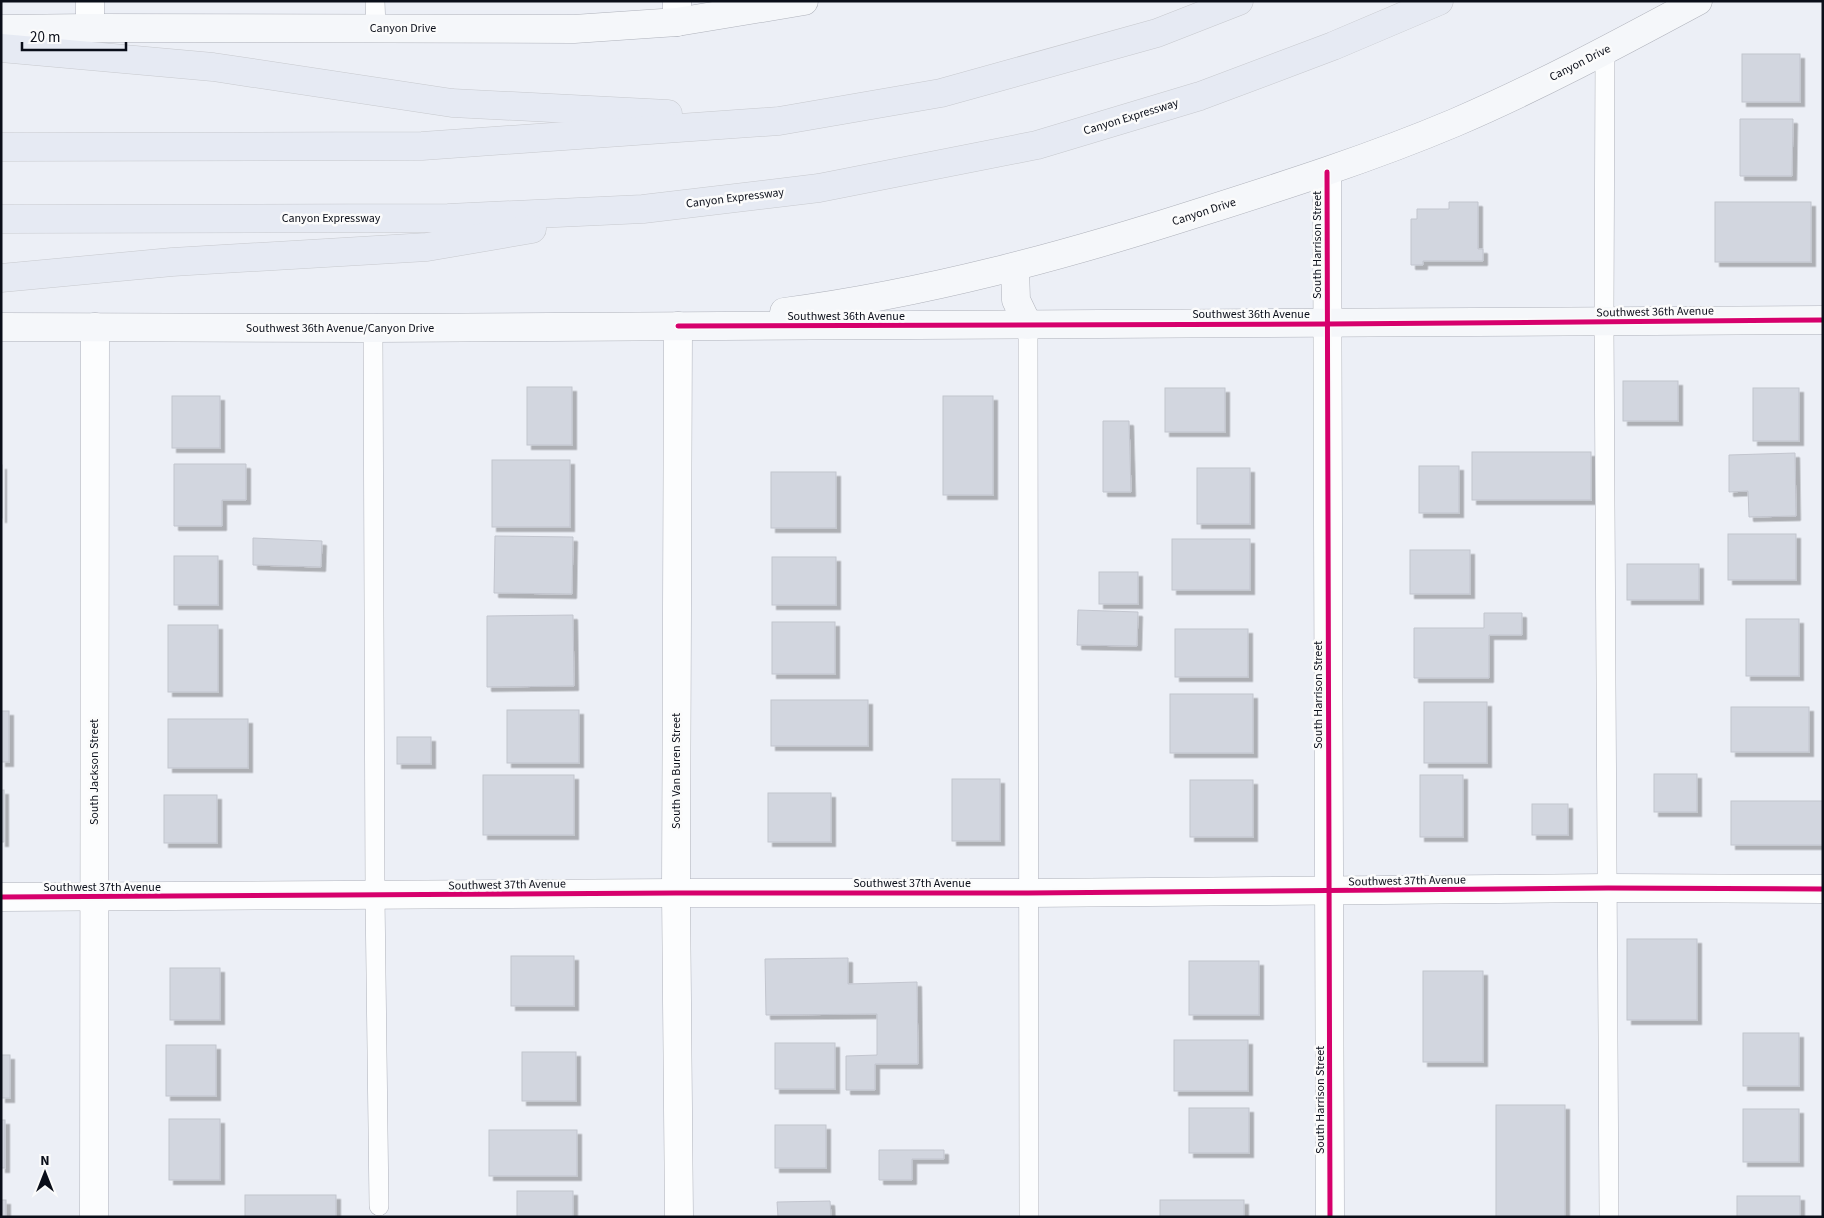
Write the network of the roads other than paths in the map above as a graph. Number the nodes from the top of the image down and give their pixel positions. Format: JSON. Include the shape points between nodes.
{"nodes":[{"id":1,"x":375,"y":1,"type":"edge"},
{"id":2,"x":804,"y":1,"type":"edge"},
{"id":3,"x":1239,"y":1,"type":"edge"},
{"id":4,"x":1439,"y":1,"type":"edge"},
{"id":5,"x":1698,"y":1,"type":"edge"},
{"id":6,"x":677,"y":12,"type":"edge"},
{"id":7,"x":90,"y":14,"type":"edge"},
{"id":8,"x":376,"y":28,"type":"junction"},
{"id":9,"x":1,"y":29,"type":"edge"},
{"id":10,"x":1,"y":48,"type":"edge"},
{"id":11,"x":1604,"y":51,"type":"junction"},
{"id":12,"x":779,"y":121,"type":"junction"},
{"id":13,"x":1,"y":147,"type":"edge"},
{"id":14,"x":1327,"y":172,"type":"junction"},
{"id":15,"x":643,"y":209,"type":"junction"},
{"id":16,"x":1,"y":219,"type":"edge"},
{"id":17,"x":1015,"y":268,"type":"junction"},
{"id":18,"x":1,"y":278,"type":"edge"},
{"id":19,"x":1823,"y":320,"type":"edge"},
{"id":20,"x":1604,"y":322,"type":"junction"},
{"id":21,"x":1327,"y":324,"type":"junction"},
{"id":22,"x":1028,"y":325,"type":"junction"},
{"id":23,"x":95,"y":326,"type":"junction"},
{"id":24,"x":678,"y":326,"type":"junction"},
{"id":25,"x":1,"y":327,"type":"edge"},
{"id":26,"x":373,"y":328,"type":"junction"},
{"id":27,"x":1608,"y":888,"type":"junction"},
{"id":28,"x":1823,"y":889,"type":"edge"},
{"id":29,"x":1329,"y":891,"type":"junction"},
{"id":30,"x":676,"y":893,"type":"junction"},
{"id":31,"x":1028,"y":893,"type":"junction"},
{"id":32,"x":375,"y":896,"type":"junction"},
{"id":33,"x":1,"y":897,"type":"edge"},
{"id":34,"x":94,"y":897,"type":"junction"},
{"id":35,"x":379,"y":1206,"type":"dead end"},
{"id":36,"x":94,"y":1217,"type":"edge"},
{"id":37,"x":679,"y":1217,"type":"edge"},
{"id":38,"x":1029,"y":1217,"type":"edge"},
{"id":39,"x":1330,"y":1217,"type":"edge"},
{"id":40,"x":1609,"y":1217,"type":"edge"}],
"edges":[{"from":1,"to":8,"type":"lane"},
{"from":2,"to":6,"type":"main road","name":"Canyon Drive"},
{"from":3,"to":12,"type":"highway","via":[[1157,33],[941,93]]},
{"from":4,"to":15,"type":"highway","name":"Canyon Expressway","via":[[1333,46],[1200,96],[1038,145],[819,188]]},
{"from":5,"to":11,"type":"main road","name":"Canyon Drive"},
{"from":6,"to":8,"type":"main road","name":"Canyon Drive","via":[[574,29]]},
{"from":7,"to":8,"type":"main road","name":"Canyon Drive"},
{"from":7,"to":9,"type":"main road","name":"Canyon Drive"},
{"from":10,"to":12,"type":"highway","via":[[213,68],[452,103]]},
{"from":11,"to":14,"type":"main road","name":"Canyon Drive","via":[[1453,123]]},
{"from":11,"to":20,"type":"lane"},
{"from":12,"to":13,"type":"highway","via":[[422,146]]},
{"from":14,"to":17,"type":"main road","name":"Canyon Drive"},
{"from":14,"to":21,"type":"street","name":"South Harrison Street"},
{"from":15,"to":16,"type":"highway","name":"Canyon Expressway","via":[[448,218]]},
{"from":15,"to":18,"type":"highway","via":[[427,247],[172,262]]},
{"from":17,"to":22,"type":"main road","via":[[1016,300]]},
{"from":17,"to":24,"type":"main road","name":"Canyon Drive","via":[[899,293]]},
{"from":19,"to":20,"type":"main road","name":"Southwest 36th Avenue"},
{"from":20,"to":21,"type":"main road","name":"Southwest 36th Avenue"},
{"from":20,"to":27,"type":"lane"},
{"from":21,"to":22,"type":"main road","name":"Southwest 36th Avenue"},
{"from":21,"to":29,"type":"street","name":"South Harrison Street"},
{"from":22,"to":24,"type":"main road","name":"Southwest 36th Avenue"},
{"from":22,"to":31,"type":"lane"},
{"from":23,"to":25,"type":"main road","name":"Southwest 36th Avenue/Canyon Drive"},
{"from":23,"to":26,"type":"main road","name":"Southwest 36th Avenue/Canyon Drive"},
{"from":23,"to":34,"type":"street","name":"South Jackson Street"},
{"from":24,"to":26,"type":"main road","name":"Southwest 36th Avenue/Canyon Drive"},
{"from":24,"to":30,"type":"street","name":"South Van Buren Street"},
{"from":26,"to":32,"type":"lane"},
{"from":27,"to":28,"type":"street","name":"Southwest 37th Avenue"},
{"from":27,"to":29,"type":"street","name":"Southwest 37th Avenue"},
{"from":27,"to":40,"type":"lane"},
{"from":29,"to":31,"type":"street","name":"Southwest 37th Avenue"},
{"from":29,"to":39,"type":"street","name":"South Harrison Street"},
{"from":30,"to":31,"type":"street","name":"Southwest 37th Avenue"},
{"from":30,"to":32,"type":"street","name":"Southwest 37th Avenue"},
{"from":30,"to":37,"type":"street","name":"South Van Buren Street"},
{"from":31,"to":38,"type":"lane"},
{"from":32,"to":34,"type":"street","name":"Southwest 37th Avenue"},
{"from":32,"to":35,"type":"lane"},
{"from":33,"to":34,"type":"street","name":"Southwest 37th Avenue"},
{"from":34,"to":36,"type":"street","name":"South Jackson Street"}]}
